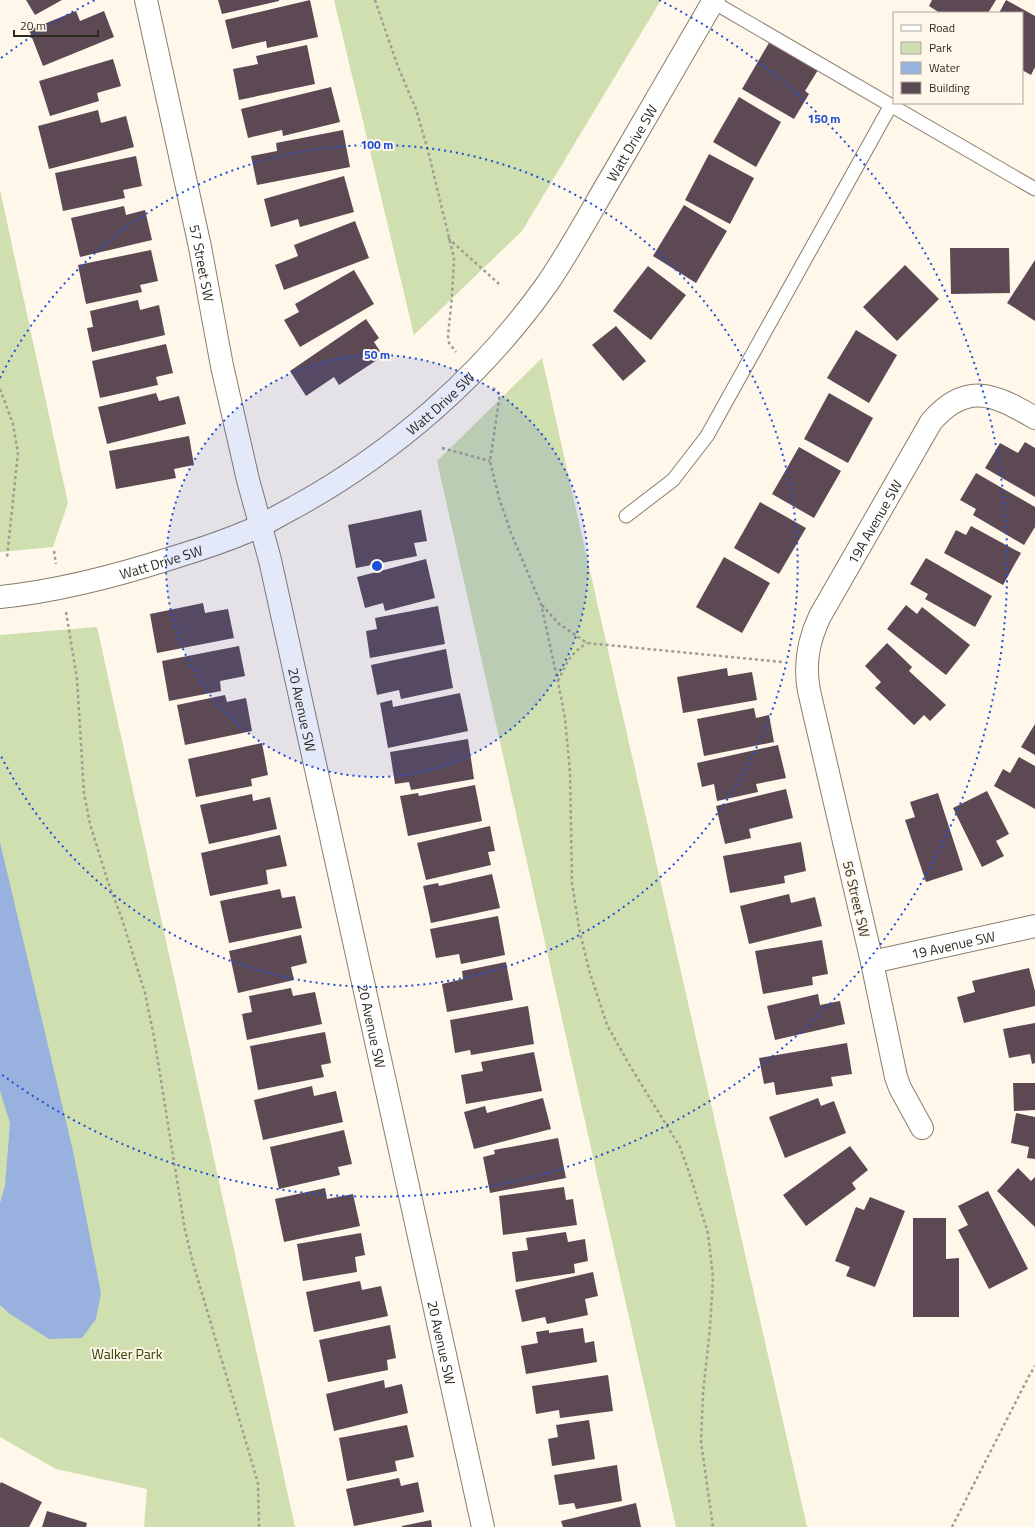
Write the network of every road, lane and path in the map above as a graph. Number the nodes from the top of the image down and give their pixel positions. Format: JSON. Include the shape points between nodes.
{"nodes":[{"id":1,"x":146,"y":0,"type":"edge"},
{"id":2,"x":375,"y":0,"type":"edge"},
{"id":3,"x":713,"y":1,"type":"edge"},
{"id":4,"x":891,"y":105,"type":"junction"},
{"id":5,"x":1035,"y":189,"type":"edge"},
{"id":6,"x":448,"y":237,"type":"junction"},
{"id":7,"x":500,"y":284,"type":"dead end"},
{"id":8,"x":457,"y":352,"type":"dead end"},
{"id":9,"x":492,"y":387,"type":"dead end"},
{"id":10,"x":0,"y":389,"type":"edge"},
{"id":11,"x":1035,"y":418,"type":"edge"},
{"id":12,"x":442,"y":448,"type":"dead end"},
{"id":13,"x":490,"y":461,"type":"junction"},
{"id":14,"x":626,"y":516,"type":"dead end"},
{"id":15,"x":260,"y":526,"type":"junction"},
{"id":16,"x":54,"y":551,"type":"dead end"},
{"id":17,"x":8,"y":557,"type":"dead end"},
{"id":18,"x":57,"y":570,"type":"dead end"},
{"id":19,"x":0,"y":597,"type":"edge"},
{"id":20,"x":541,"y":604,"type":"junction"},
{"id":21,"x":65,"y":608,"type":"dead end"},
{"id":22,"x":587,"y":643,"type":"junction"},
{"id":23,"x":806,"y":665,"type":"junction"},
{"id":24,"x":558,"y":682,"type":"junction"},
{"id":25,"x":1035,"y":926,"type":"edge"},
{"id":26,"x":872,"y":962,"type":"junction"},
{"id":27,"x":922,"y":1128,"type":"dead end"},
{"id":28,"x":1035,"y":1366,"type":"edge"},
{"id":29,"x":259,"y":1527,"type":"edge"},
{"id":30,"x":483,"y":1527,"type":"edge"},
{"id":31,"x":713,"y":1527,"type":"edge"},
{"id":32,"x":952,"y":1527,"type":"edge"}],
"edges":[{"from":1,"to":15,"type":"street","name":"57 Street SW","via":[[200,247],[222,366]]},
{"from":2,"to":6,"type":"path","via":[[398,68],[416,109]]},
{"from":3,"to":4,"type":"lane"},
{"from":3,"to":15,"type":"street","name":"Watt Drive SW","via":[[573,243],[547,284],[499,344],[437,407],[392,444],[328,488]]},
{"from":4,"to":5,"type":"lane"},
{"from":4,"to":14,"type":"lane","via":[[707,436],[673,480]]},
{"from":6,"to":7,"type":"path"},
{"from":6,"to":8,"type":"path","via":[[454,258],[448,343]]},
{"from":9,"to":13,"type":"path","via":[[500,394]]},
{"from":10,"to":17,"type":"path","via":[[13,424],[18,453]]},
{"from":11,"to":23,"type":"street","name":"19A Avenue SW","via":[[1006,402],[980,395],[966,396],[941,410],[931,422],[820,616],[812,632]]},
{"from":12,"to":13,"type":"path"},
{"from":13,"to":20,"type":"path","via":[[511,533]]},
{"from":15,"to":19,"type":"street","name":"Watt Drive SW","via":[[202,549],[105,578]]},
{"from":15,"to":30,"type":"street","name":"20 Avenue SW","via":[[270,560]]},
{"from":16,"to":18,"type":"path"},
{"from":20,"to":22,"type":"path","via":[[558,623]]},
{"from":20,"to":24,"type":"path"},
{"from":21,"to":29,"type":"path","via":[[77,679],[84,793],[90,824],[145,993],[192,1263],[258,1484]]},
{"from":22,"to":23,"type":"path"},
{"from":22,"to":24,"type":"path","via":[[574,652]]},
{"from":23,"to":26,"type":"street","name":"56 Street SW","via":[[809,691]]},
{"from":24,"to":31,"type":"path","via":[[565,718],[570,773],[572,883],[589,970],[608,1025],[680,1147],[708,1233],[713,1277],[701,1442]]},
{"from":25,"to":26,"type":"street","name":"19 Avenue SW"},
{"from":26,"to":27,"type":"street","name":"56 Street SW","via":[[896,1077]]},
{"from":28,"to":32,"type":"path"}]}
